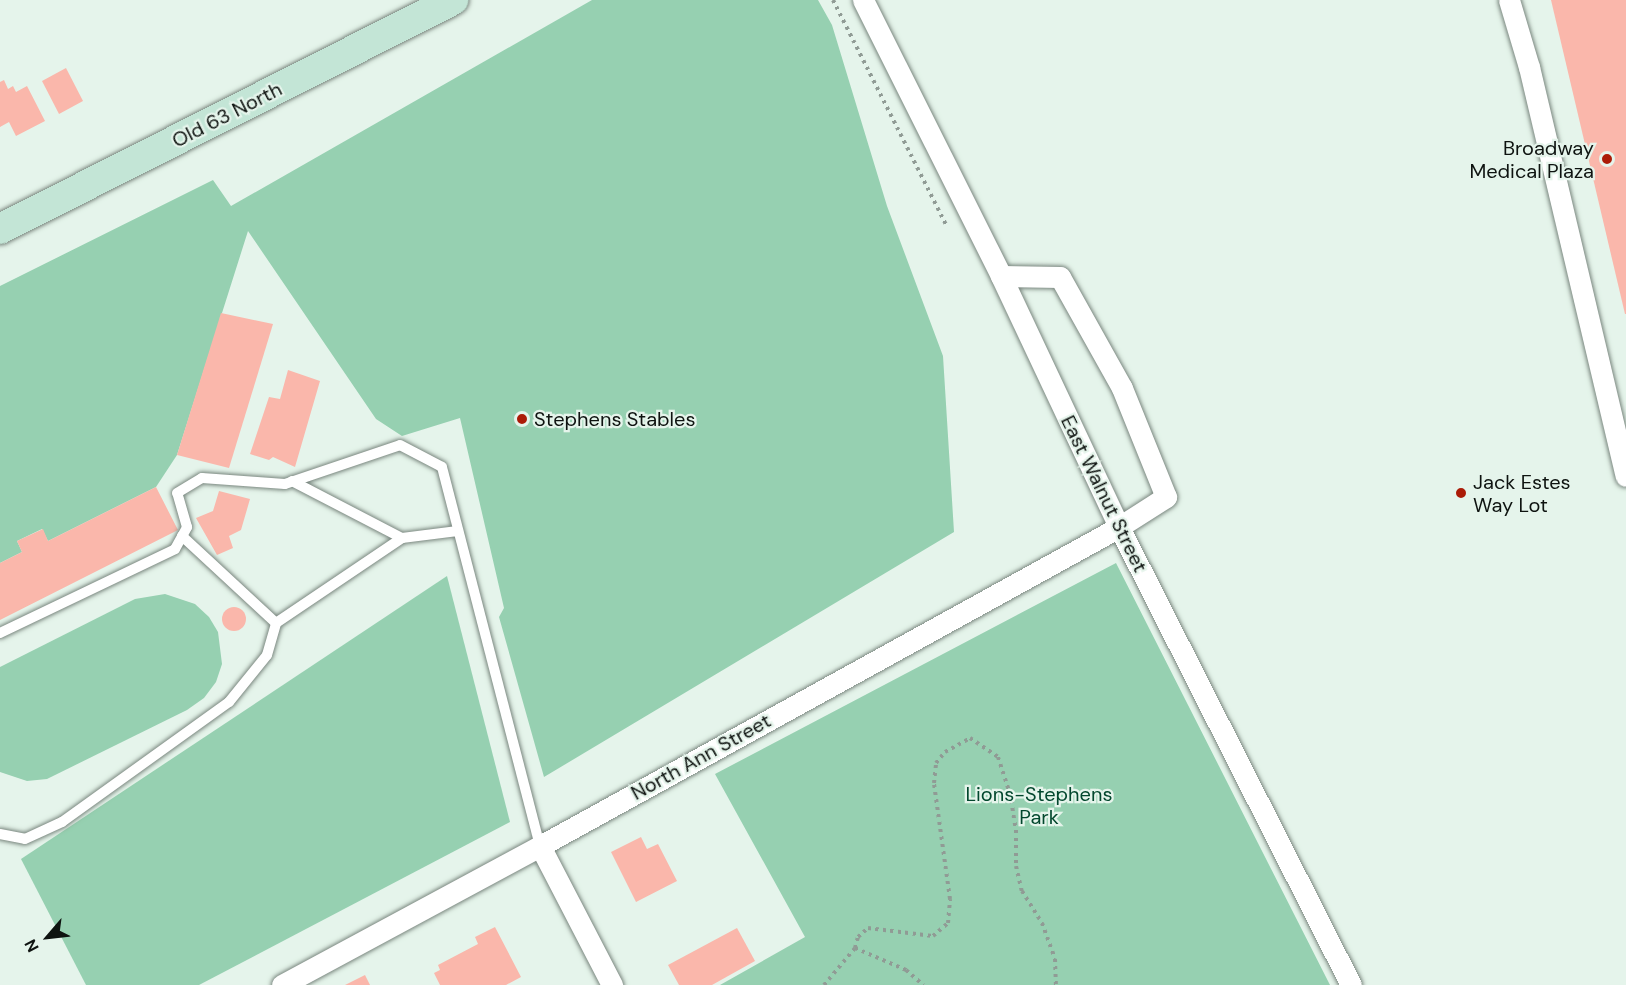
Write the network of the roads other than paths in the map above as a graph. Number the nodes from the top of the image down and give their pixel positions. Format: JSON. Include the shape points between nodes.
{"nodes":[{"id":1,"x":453,"y":0,"type":"edge"},
{"id":2,"x":862,"y":0,"type":"edge"},
{"id":3,"x":1509,"y":0,"type":"edge"},
{"id":4,"x":0,"y":229,"type":"edge"},
{"id":5,"x":1001,"y":276,"type":"junction"},
{"id":6,"x":1626,"y":476,"type":"edge"},
{"id":7,"x":292,"y":481,"type":"junction"},
{"id":8,"x":1119,"y":527,"type":"junction"},
{"id":9,"x":458,"y":531,"type":"junction"},
{"id":10,"x":182,"y":536,"type":"junction"},
{"id":11,"x":402,"y":538,"type":"junction"},
{"id":12,"x":276,"y":623,"type":"junction"},
{"id":13,"x":0,"y":633,"type":"edge"},
{"id":14,"x":0,"y":834,"type":"edge"},
{"id":15,"x":540,"y":846,"type":"junction"},
{"id":16,"x":282,"y":985,"type":"edge"},
{"id":17,"x":612,"y":985,"type":"edge"},
{"id":18,"x":1351,"y":985,"type":"edge"}],
"edges":[{"from":1,"to":4,"type":"main road","name":"Old 63 North"},
{"from":2,"to":5,"type":"street","name":"East Walnut Street"},
{"from":3,"to":6,"type":"street","via":[[1529,67]]},
{"from":5,"to":8,"type":"street","name":"East Walnut Street"},
{"from":5,"to":8,"type":"street","name":"North Ann Street","via":[[1060,277],[1122,388],[1166,497]]},
{"from":7,"to":9,"type":"lane","via":[[400,445],[442,467]]},
{"from":7,"to":10,"type":"lane","via":[[285,484],[202,478],[177,493],[187,527]]},
{"from":7,"to":11,"type":"lane"},
{"from":8,"to":15,"type":"street","name":"North Ann Street"},
{"from":8,"to":18,"type":"street","name":"East Walnut Street"},
{"from":9,"to":11,"type":"lane"},
{"from":9,"to":15,"type":"lane"},
{"from":10,"to":12,"type":"lane"},
{"from":10,"to":13,"type":"lane","via":[[175,549]]},
{"from":11,"to":12,"type":"lane"},
{"from":12,"to":14,"type":"lane","via":[[267,655],[229,702],[62,822],[25,839]]},
{"from":15,"to":16,"type":"street","name":"North Ann Street"},
{"from":15,"to":17,"type":"street"}]}
